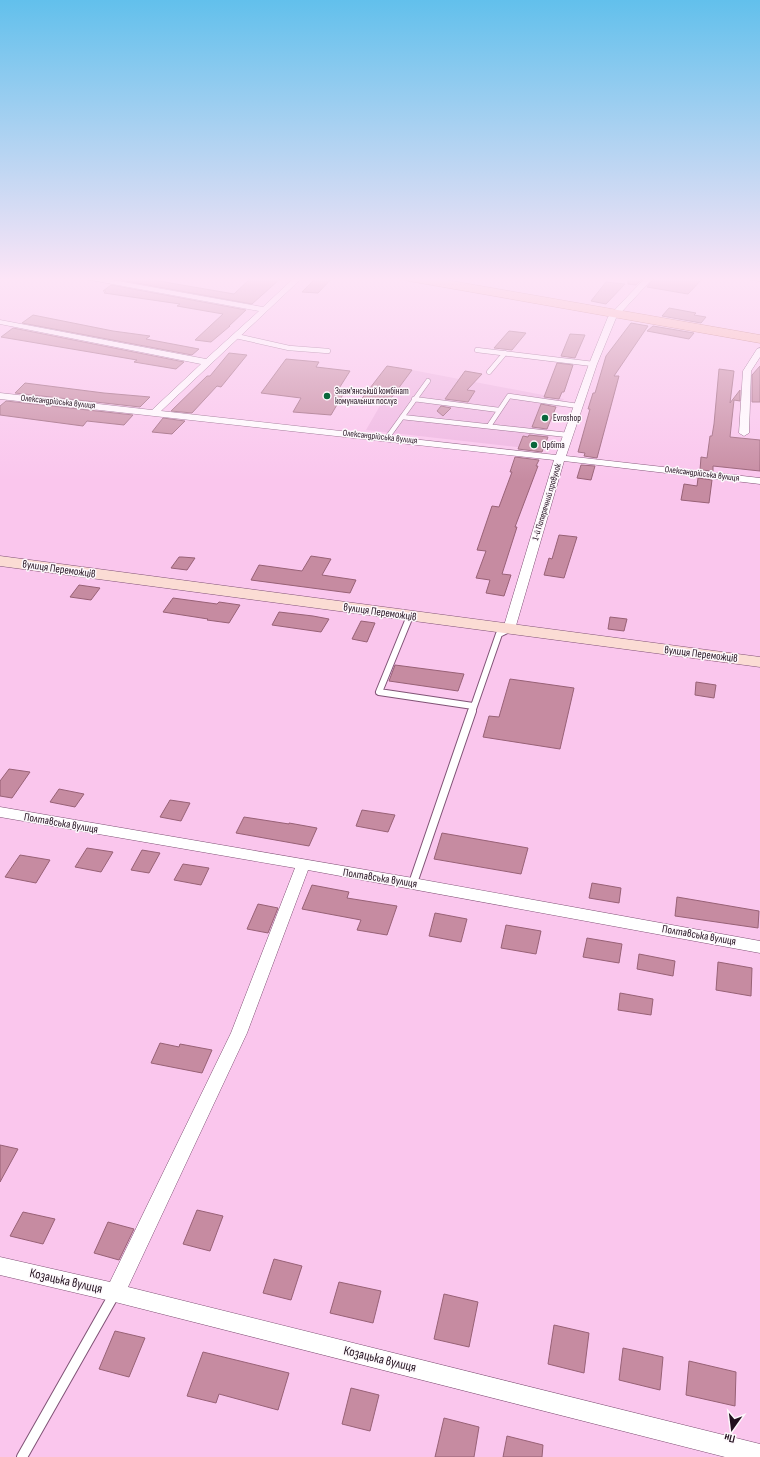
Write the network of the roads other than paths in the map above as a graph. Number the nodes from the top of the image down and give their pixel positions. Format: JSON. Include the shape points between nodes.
{"nodes":[{"id":1,"x":118,"y":345,"type":"edge"},
{"id":2,"x":226,"y":345,"type":"edge"},
{"id":3,"x":276,"y":345,"type":"edge"},
{"id":4,"x":601,"y":345,"type":"edge"},
{"id":5,"x":478,"y":350,"type":"dead end"},
{"id":6,"x":328,"y":351,"type":"dead end"},
{"id":7,"x":760,"y":351,"type":"edge"},
{"id":8,"x":504,"y":354,"type":"junction"},
{"id":9,"x":206,"y":362,"type":"junction"},
{"id":10,"x":593,"y":364,"type":"junction"},
{"id":11,"x":489,"y":372,"type":"dead end"},
{"id":12,"x":428,"y":381,"type":"dead end"},
{"id":13,"x":0,"y":396,"type":"edge"},
{"id":14,"x":414,"y":399,"type":"junction"},
{"id":15,"x":578,"y":406,"type":"junction"},
{"id":16,"x":499,"y":410,"type":"junction"},
{"id":17,"x":155,"y":412,"type":"junction"},
{"id":18,"x":402,"y":417,"type":"junction"},
{"id":19,"x":489,"y":426,"type":"junction"},
{"id":20,"x":744,"y":433,"type":"dead end"},
{"id":21,"x":568,"y":435,"type":"junction"},
{"id":22,"x":387,"y":438,"type":"junction"},
{"id":23,"x":560,"y":458,"type":"junction"},
{"id":24,"x":760,"y":481,"type":"edge"},
{"id":25,"x":0,"y":561,"type":"edge"},
{"id":26,"x":410,"y":616,"type":"junction"},
{"id":27,"x":509,"y":629,"type":"junction"},
{"id":28,"x":760,"y":662,"type":"edge"},
{"id":29,"x":473,"y":706,"type":"junction"},
{"id":30,"x":0,"y":812,"type":"edge"},
{"id":31,"x":303,"y":865,"type":"junction"},
{"id":32,"x":413,"y":883,"type":"junction"},
{"id":33,"x":760,"y":947,"type":"edge"},
{"id":34,"x":0,"y":1266,"type":"edge"},
{"id":35,"x":115,"y":1293,"type":"junction"},
{"id":36,"x":760,"y":1455,"type":"edge"},
{"id":37,"x":22,"y":1457,"type":"edge"}],
"edges":[{"from":1,"to":9,"type":"street"},
{"from":2,"to":9,"type":"street"},
{"from":3,"to":6,"type":"lane"},
{"from":4,"to":10,"type":"street","name":"1-й Поперечний провулок"},
{"from":5,"to":8,"type":"lane"},
{"from":7,"to":20,"type":"street","via":[[747,371]]},
{"from":8,"to":10,"type":"lane","via":[[542,356]]},
{"from":8,"to":11,"type":"lane"},
{"from":9,"to":17,"type":"street"},
{"from":10,"to":15,"type":"street","name":"1-й Поперечний провулок"},
{"from":12,"to":14,"type":"lane"},
{"from":13,"to":17,"type":"street","name":"Олександрійська вулиця"},
{"from":14,"to":16,"type":"lane"},
{"from":14,"to":18,"type":"lane"},
{"from":15,"to":16,"type":"lane","via":[[509,396]]},
{"from":15,"to":21,"type":"street","name":"1-й Поперечний провулок"},
{"from":16,"to":19,"type":"lane"},
{"from":17,"to":22,"type":"street","name":"Олександрійська вулиця"},
{"from":18,"to":19,"type":"lane"},
{"from":18,"to":22,"type":"lane"},
{"from":19,"to":21,"type":"lane"},
{"from":21,"to":23,"type":"street","name":"1-й Поперечний провулок"},
{"from":22,"to":23,"type":"street","name":"Олександрійська вулиця"},
{"from":23,"to":24,"type":"street","name":"Олександрійська вулиця"},
{"from":23,"to":27,"type":"street","name":"1-й Поперечний провулок"},
{"from":25,"to":26,"type":"street","name":"вулиця Переможців"},
{"from":26,"to":27,"type":"street","name":"вулиця Переможців"},
{"from":26,"to":29,"type":"lane","via":[[379,692]]},
{"from":27,"to":28,"type":"street","name":"вулиця Переможців"},
{"from":27,"to":29,"type":"lane","via":[[499,634]]},
{"from":29,"to":32,"type":"lane"},
{"from":30,"to":31,"type":"street","name":"Полтавська вулиця"},
{"from":31,"to":32,"type":"street","name":"Полтавська вулиця"},
{"from":31,"to":35,"type":"street","via":[[239,1033]]},
{"from":32,"to":33,"type":"street","name":"Полтавська вулиця"},
{"from":34,"to":35,"type":"street","name":"Козацька вулиця"},
{"from":35,"to":36,"type":"street","name":"Козацька вулиця"},
{"from":35,"to":37,"type":"lane"}]}
